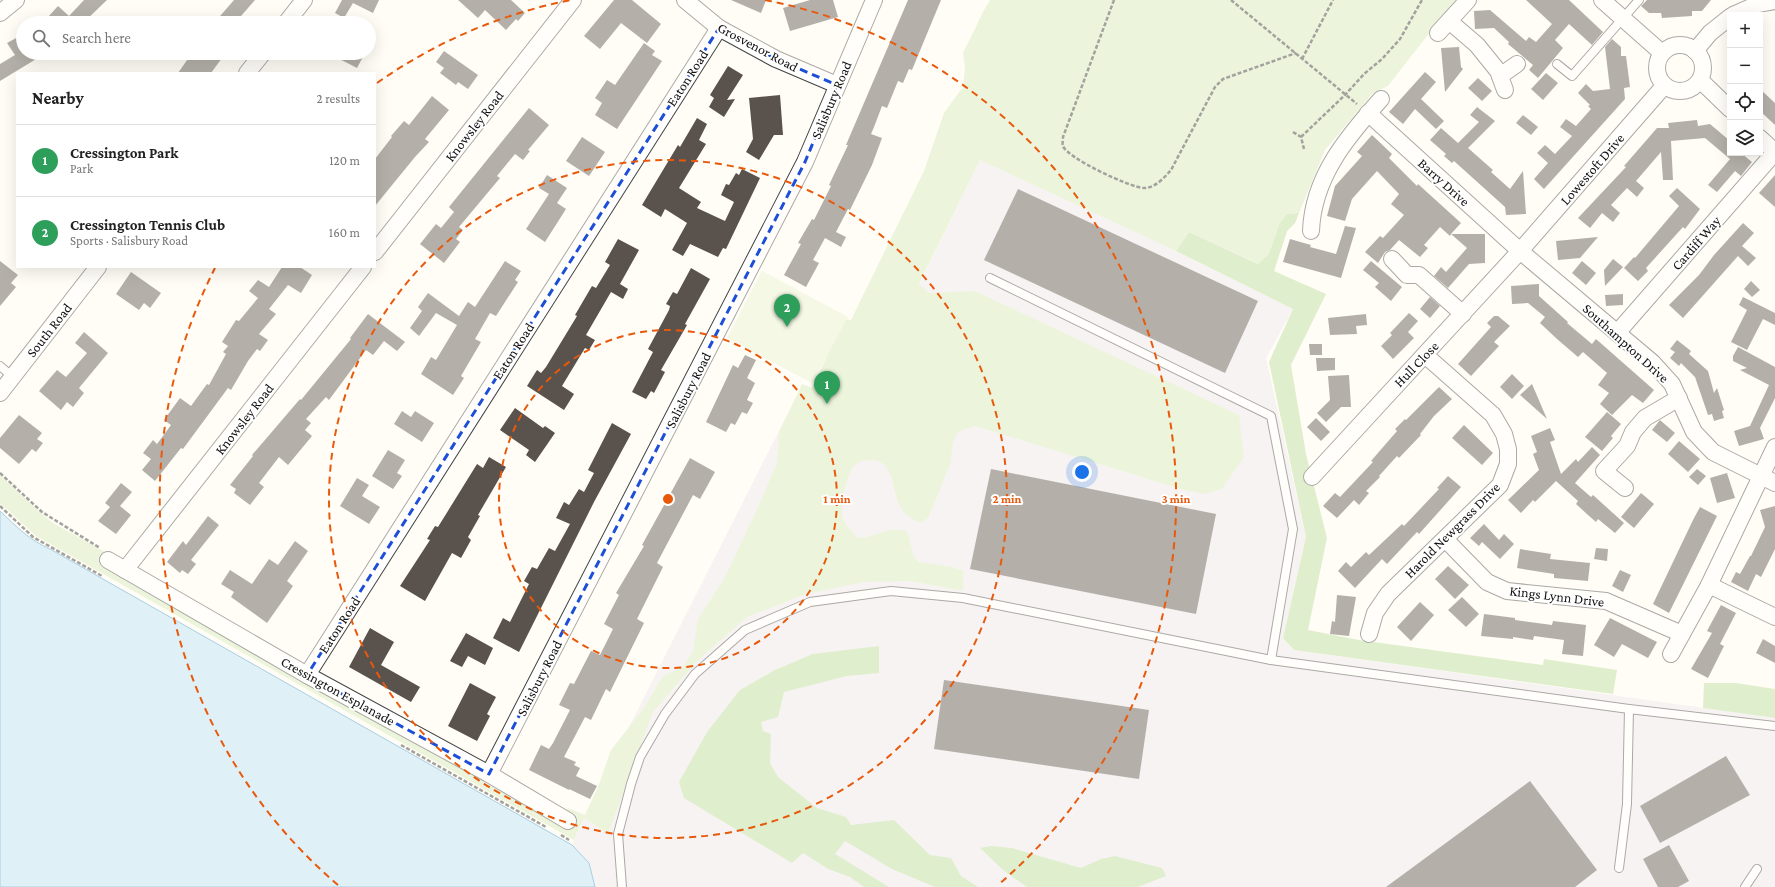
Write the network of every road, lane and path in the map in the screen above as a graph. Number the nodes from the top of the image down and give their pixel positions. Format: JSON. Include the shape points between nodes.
{"nodes":[{"id":1,"x":16,"y":0,"type":"edge"},
{"id":2,"x":304,"y":0,"type":"edge"},
{"id":3,"x":573,"y":0,"type":"edge"},
{"id":4,"x":685,"y":0,"type":"edge"},
{"id":5,"x":874,"y":0,"type":"edge"},
{"id":6,"x":1114,"y":0,"type":"edge"},
{"id":7,"x":1231,"y":0,"type":"edge"},
{"id":8,"x":1333,"y":0,"type":"edge"},
{"id":9,"x":1422,"y":0,"type":"edge"},
{"id":10,"x":1468,"y":0,"type":"edge"},
{"id":11,"x":1602,"y":0,"type":"edge"},
{"id":12,"x":1639,"y":0,"type":"edge"},
{"id":13,"x":1775,"y":1,"type":"edge"},
{"id":14,"x":1740,"y":12,"type":"edge"},
{"id":15,"x":0,"y":13,"type":"edge"},
{"id":16,"x":291,"y":16,"type":"edge"},
{"id":17,"x":1623,"y":19,"type":"junction"},
{"id":18,"x":1727,"y":19,"type":"edge"},
{"id":19,"x":1449,"y":21,"type":"junction"},
{"id":20,"x":719,"y":28,"type":"junction"},
{"id":21,"x":1438,"y":33,"type":"dead end"},
{"id":22,"x":1696,"y":51,"type":"junction"},
{"id":23,"x":1296,"y":53,"type":"junction"},
{"id":24,"x":1662,"y":53,"type":"junction"},
{"id":25,"x":1302,"y":59,"type":"junction"},
{"id":26,"x":257,"y":60,"type":"edge"},
{"id":27,"x":1516,"y":64,"type":"dead end"},
{"id":28,"x":1557,"y":64,"type":"dead end"},
{"id":29,"x":248,"y":72,"type":"edge"},
{"id":30,"x":1700,"y":80,"type":"junction"},
{"id":31,"x":837,"y":85,"type":"junction"},
{"id":32,"x":1664,"y":86,"type":"junction"},
{"id":33,"x":1345,"y":94,"type":"junction"},
{"id":34,"x":1381,"y":99,"type":"dead end"},
{"id":35,"x":1727,"y":106,"type":"edge"},
{"id":36,"x":1368,"y":113,"type":"junction"},
{"id":37,"x":1293,"y":132,"type":"dead end"},
{"id":38,"x":1301,"y":137,"type":"junction"},
{"id":39,"x":1763,"y":141,"type":"edge"},
{"id":40,"x":1304,"y":149,"type":"dead end"},
{"id":41,"x":1775,"y":152,"type":"edge"},
{"id":42,"x":1311,"y":231,"type":"dead end"},
{"id":43,"x":376,"y":251,"type":"edge"},
{"id":44,"x":1520,"y":251,"type":"junction"},
{"id":45,"x":1392,"y":259,"type":"dead end"},
{"id":46,"x":97,"y":268,"type":"edge"},
{"id":47,"x":362,"y":268,"type":"edge"},
{"id":48,"x":990,"y":278,"type":"dead end"},
{"id":49,"x":1463,"y":314,"type":"junction"},
{"id":50,"x":1617,"y":333,"type":"junction"},
{"id":51,"x":1425,"y":355,"type":"junction"},
{"id":52,"x":0,"y":366,"type":"edge"},
{"id":53,"x":13,"y":377,"type":"junction"},
{"id":54,"x":0,"y":393,"type":"edge"},
{"id":55,"x":1679,"y":398,"type":"junction"},
{"id":56,"x":1775,"y":447,"type":"edge"},
{"id":57,"x":0,"y":473,"type":"edge"},
{"id":58,"x":1312,"y":477,"type":"dead end"},
{"id":59,"x":1768,"y":480,"type":"edge"},
{"id":60,"x":1624,"y":488,"type":"dead end"},
{"id":61,"x":1444,"y":539,"type":"junction"},
{"id":62,"x":108,"y":560,"type":"joint"},
{"id":63,"x":125,"y":570,"type":"junction"},
{"id":64,"x":1709,"y":585,"type":"junction"},
{"id":65,"x":1775,"y":617,"type":"edge"},
{"id":66,"x":1369,"y":634,"type":"dead end"},
{"id":67,"x":1682,"y":634,"type":"junction"},
{"id":68,"x":1671,"y":654,"type":"dead end"},
{"id":69,"x":1271,"y":660,"type":"junction"},
{"id":70,"x":307,"y":675,"type":"junction"},
{"id":71,"x":1630,"y":709,"type":"junction"},
{"id":72,"x":1775,"y":726,"type":"edge"},
{"id":73,"x":489,"y":774,"type":"junction"},
{"id":74,"x":568,"y":821,"type":"dead end"},
{"id":75,"x":1619,"y":868,"type":"dead end"},
{"id":76,"x":1756,"y":869,"type":"dead end"},
{"id":77,"x":622,"y":887,"type":"edge"},
{"id":78,"x":1745,"y":887,"type":"edge"}],
"edges":[{"from":1,"to":15,"type":"street"},
{"from":2,"to":16,"type":"street"},
{"from":3,"to":43,"type":"street","name":"Knowsley Road"},
{"from":4,"to":20,"type":"street","name":"Grosvenor Road"},
{"from":5,"to":31,"type":"street","name":"Salisbury Road"},
{"from":6,"to":23,"type":"path","via":[[1063,137],[1063,147],[1073,157],[1127,185],[1145,189],[1161,182],[1171,170],[1214,87],[1223,79]]},
{"from":7,"to":23,"type":"path"},
{"from":8,"to":25,"type":"path"},
{"from":9,"to":33,"type":"path","via":[[1400,39]]},
{"from":10,"to":19,"type":"street"},
{"from":11,"to":17,"type":"street"},
{"from":12,"to":17,"type":"lane"},
{"from":13,"to":14,"type":"street","via":[[1758,4]]},
{"from":17,"to":24,"type":"street"},
{"from":17,"to":28,"type":"lane","via":[[1572,76]]},
{"from":18,"to":22,"type":"street","via":[[1710,33]]},
{"from":19,"to":21,"type":"street"},
{"from":19,"to":27,"type":"street","via":[[1477,45],[1498,71],[1502,83]]},
{"from":20,"to":31,"type":"street","name":"Grosvenor Road","via":[[776,59]]},
{"from":20,"to":70,"type":"street","name":"Eaton Road"},
{"from":22,"to":24,"type":"street","via":[[1688,46],[1678,45]]},
{"from":22,"to":30,"type":"street","via":[[1703,67]]},
{"from":23,"to":25,"type":"path"},
{"from":24,"to":32,"type":"street","via":[[1656,70]]},
{"from":25,"to":33,"type":"path"},
{"from":26,"to":29,"type":"street"},
{"from":30,"to":32,"type":"street","via":[[1690,90],[1681,92],[1672,91]]},
{"from":30,"to":35,"type":"street"},
{"from":31,"to":73,"type":"street","name":"Salisbury Road","via":[[805,162]]},
{"from":32,"to":44,"type":"street","name":"Lowestoft Drive"},
{"from":33,"to":36,"type":"path"},
{"from":33,"to":38,"type":"path"},
{"from":34,"to":36,"type":"street"},
{"from":36,"to":42,"type":"street","via":[[1339,148],[1329,165],[1315,202]]},
{"from":36,"to":44,"type":"street","name":"Barry Drive"},
{"from":37,"to":38,"type":"path"},
{"from":38,"to":40,"type":"path"},
{"from":39,"to":41,"type":"street"},
{"from":41,"to":50,"type":"street","name":"Cardiff Way"},
{"from":44,"to":49,"type":"street","name":"Hull Close"},
{"from":44,"to":50,"type":"street","name":"Southampton Drive"},
{"from":45,"to":49,"type":"street","via":[[1407,275],[1419,275]]},
{"from":46,"to":53,"type":"street","name":"South Road"},
{"from":47,"to":63,"type":"street","name":"Knowsley Road"},
{"from":48,"to":69,"type":"lane","via":[[1271,416],[1293,529]]},
{"from":49,"to":51,"type":"street","name":"Hull Close"},
{"from":50,"to":55,"type":"street","name":"Southampton Drive","via":[[1653,363],[1672,384]]},
{"from":51,"to":58,"type":"street","name":"Hull Close"},
{"from":51,"to":61,"type":"street","name":"Harold Newgrass Drive","via":[[1493,415],[1504,434],[1508,449],[1508,464],[1500,485]]},
{"from":52,"to":53,"type":"lane"},
{"from":53,"to":54,"type":"street","name":"South Road"},
{"from":55,"to":59,"type":"street","name":"Southampton Drive","via":[[1694,432],[1713,452]]},
{"from":55,"to":60,"type":"street","via":[[1645,418],[1633,432],[1626,446],[1604,471]]},
{"from":56,"to":59,"type":"street"},
{"from":57,"to":62,"type":"path","via":[[42,512],[111,554]]},
{"from":59,"to":64,"type":"street"},
{"from":61,"to":66,"type":"street","name":"Harold Newgrass Drive","via":[[1388,594],[1375,613]]},
{"from":61,"to":67,"type":"street","name":"Kings Lynn Drive","via":[[1487,582],[1507,591],[1606,601]]},
{"from":62,"to":63,"type":"street","name":"Cressington Esplanade"},
{"from":63,"to":70,"type":"street","name":"Cressington Esplanade"},
{"from":64,"to":65,"type":"street"},
{"from":64,"to":67,"type":"street"},
{"from":67,"to":68,"type":"street"},
{"from":69,"to":71,"type":"lane"},
{"from":69,"to":77,"type":"lane","via":[[963,598],[891,591],[810,602],[745,630],[695,674],[665,714],[640,757],[618,834]]},
{"from":70,"to":73,"type":"street","name":"Cressington Esplanade"},
{"from":71,"to":72,"type":"lane"},
{"from":71,"to":75,"type":"lane","via":[[1627,804]]},
{"from":73,"to":74,"type":"street","name":"Cressington Esplanade"},
{"from":76,"to":78,"type":"lane"}]}
